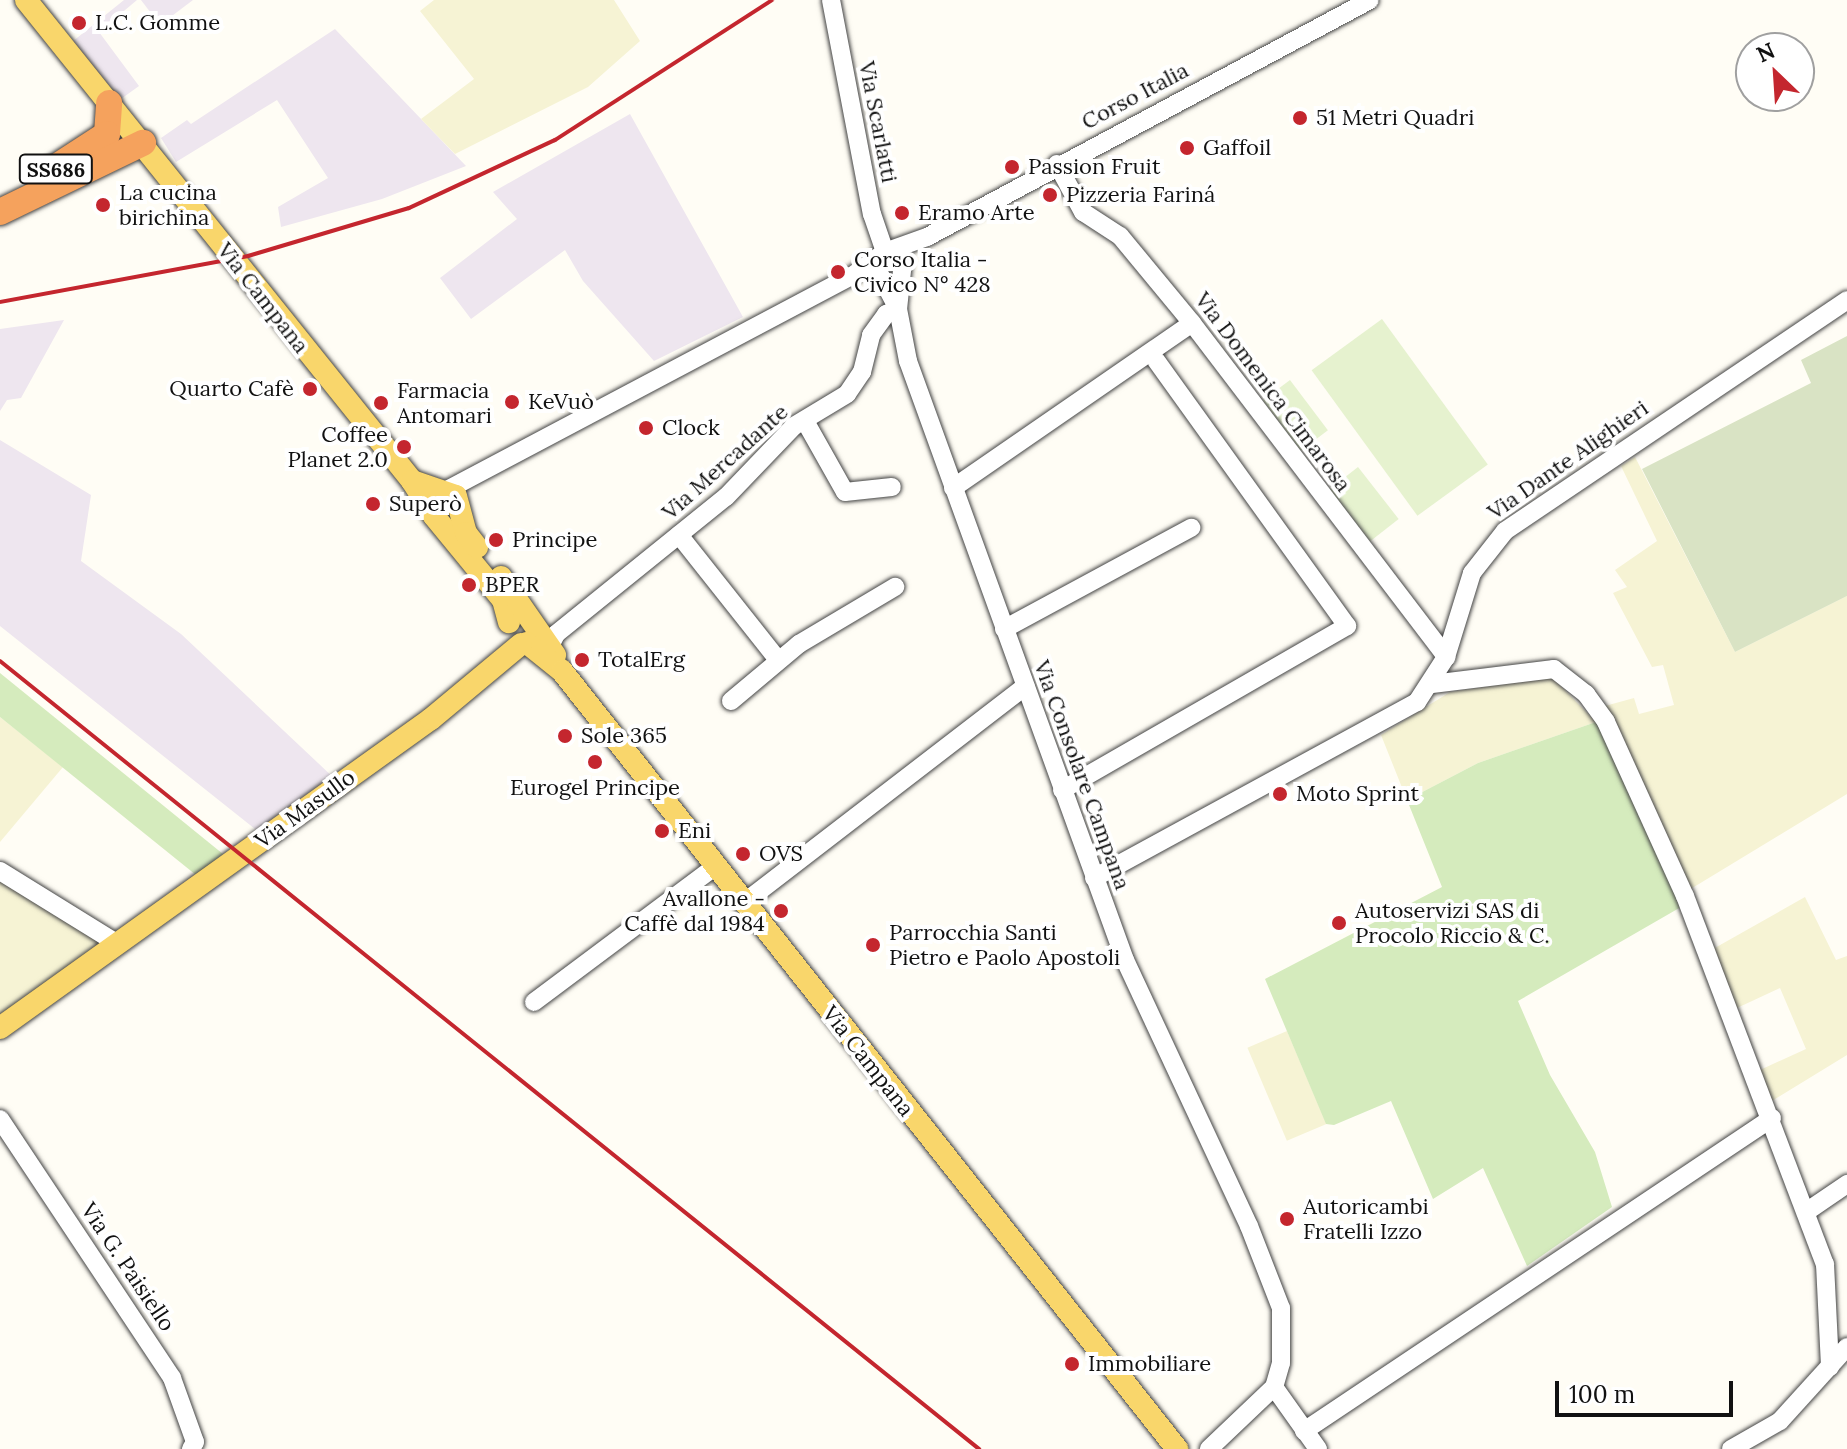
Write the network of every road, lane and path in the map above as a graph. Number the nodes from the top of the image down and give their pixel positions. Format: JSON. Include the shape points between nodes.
{"nodes":[{"id":1,"x":26,"y":0,"type":"edge"},
{"id":2,"x":831,"y":0,"type":"edge"},
{"id":3,"x":1370,"y":0,"type":"edge"},
{"id":4,"x":109,"y":103,"type":"joint"},
{"id":5,"x":128,"y":136,"type":"junction"},
{"id":6,"x":1057,"y":164,"type":"junction"},
{"id":7,"x":0,"y":196,"type":"edge"},
{"id":8,"x":0,"y":212,"type":"edge"},
{"id":9,"x":925,"y":238,"type":"junction"},
{"id":10,"x":882,"y":261,"type":"junction"},
{"id":11,"x":903,"y":268,"type":"junction"},
{"id":12,"x":1847,"y":300,"type":"edge"},
{"id":13,"x":898,"y":309,"type":"junction"},
{"id":14,"x":1192,"y":323,"type":"junction"},
{"id":15,"x":1156,"y":360,"type":"dead end"},
{"id":16,"x":805,"y":421,"type":"junction"},
{"id":17,"x":892,"y":487,"type":"dead end"},
{"id":18,"x":953,"y":488,"type":"junction"},
{"id":19,"x":446,"y":504,"type":"junction"},
{"id":20,"x":1191,"y":528,"type":"dead end"},
{"id":21,"x":679,"y":535,"type":"junction"},
{"id":22,"x":895,"y":587,"type":"dead end"},
{"id":23,"x":1004,"y":629,"type":"junction"},
{"id":24,"x":530,"y":633,"type":"junction"},
{"id":25,"x":1446,"y":657,"type":"junction"},
{"id":26,"x":778,"y":660,"type":"junction"},
{"id":27,"x":1432,"y":684,"type":"junction"},
{"id":28,"x":1025,"y":686,"type":"junction"},
{"id":29,"x":731,"y":701,"type":"dead end"},
{"id":30,"x":1062,"y":790,"type":"junction"},
{"id":31,"x":716,"y":866,"type":"junction"},
{"id":32,"x":0,"y":871,"type":"edge"},
{"id":33,"x":1094,"y":878,"type":"junction"},
{"id":34,"x":745,"y":902,"type":"junction"},
{"id":35,"x":118,"y":944,"type":"junction"},
{"id":36,"x":534,"y":1002,"type":"dead end"},
{"id":37,"x":0,"y":1028,"type":"edge"},
{"id":38,"x":1772,"y":1118,"type":"junction"},
{"id":39,"x":0,"y":1119,"type":"edge"},
{"id":40,"x":1847,"y":1184,"type":"edge"},
{"id":41,"x":1806,"y":1212,"type":"junction"},
{"id":42,"x":1846,"y":1351,"type":"edge"},
{"id":43,"x":1830,"y":1367,"type":"junction"},
{"id":44,"x":1274,"y":1387,"type":"junction"},
{"id":45,"x":1304,"y":1431,"type":"junction"},
{"id":46,"x":191,"y":1449,"type":"edge"},
{"id":47,"x":1177,"y":1449,"type":"edge"},
{"id":48,"x":1209,"y":1449,"type":"edge"},
{"id":49,"x":1318,"y":1449,"type":"edge"},
{"id":50,"x":1731,"y":1449,"type":"edge"}],
"edges":[{"from":1,"to":4,"type":"main road"},
{"from":2,"to":10,"type":"street","name":"Via Scarlatti"},
{"from":3,"to":6,"type":"street","name":"Corso Italia"},
{"from":4,"to":5,"type":"highway"},
{"from":5,"to":7,"type":"highway","number":"SS686"},
{"from":5,"to":8,"type":"highway","number":"SS686"},
{"from":5,"to":19,"type":"main road","name":"Via Campana","via":[[412,481]]},
{"from":6,"to":9,"type":"street","name":"Corso Italia"},
{"from":6,"to":14,"type":"street","name":"Via Domenica Cimarosa","via":[[1083,212],[1120,236]]},
{"from":9,"to":10,"type":"street","name":"Corso Italia"},
{"from":9,"to":11,"type":"street","name":"Corso Italia"},
{"from":10,"to":11,"type":"street","via":[[898,253]]},
{"from":10,"to":13,"type":"street","name":"Via Consolare Campana"},
{"from":10,"to":19,"type":"street","name":"Corso Italia","via":[[487,469]]},
{"from":11,"to":13,"type":"street","name":"Via Consolare Campana"},
{"from":12,"to":25,"type":"street","name":"Via Dante Alighieri","via":[[1505,531],[1472,573]]},
{"from":13,"to":16,"type":"street","name":"Via Mercadante","via":[[886,314],[871,335],[862,372],[847,394]]},
{"from":13,"to":18,"type":"street","name":"Via Consolare Campana","via":[[908,361]]},
{"from":14,"to":18,"type":"street"},
{"from":14,"to":25,"type":"street","name":"Via Domenica Cimarosa"},
{"from":15,"to":30,"type":"street","via":[[1347,626]]},
{"from":16,"to":17,"type":"street","via":[[845,492]]},
{"from":16,"to":21,"type":"street","name":"Via Mercadante"},
{"from":18,"to":23,"type":"street","name":"Via Consolare Campana"},
{"from":19,"to":24,"type":"main road","name":"Via Campana","via":[[503,600]]},
{"from":20,"to":23,"type":"street"},
{"from":21,"to":24,"type":"street","name":"Via Mercadante"},
{"from":21,"to":26,"type":"street"},
{"from":22,"to":26,"type":"street"},
{"from":23,"to":28,"type":"street","name":"Via Consolare Campana"},
{"from":24,"to":31,"type":"main road","name":"Via Campana"},
{"from":24,"to":35,"type":"main road","name":"Via Masullo","via":[[431,719]]},
{"from":25,"to":27,"type":"street","name":"Via Dante Alighieri"},
{"from":26,"to":29,"type":"street"},
{"from":27,"to":33,"type":"street","name":"Via Dante Alighieri","via":[[1417,702]]},
{"from":27,"to":38,"type":"street","via":[[1554,669],[1593,704],[1685,896]]},
{"from":28,"to":30,"type":"street","name":"Via Consolare Campana"},
{"from":28,"to":34,"type":"street"},
{"from":30,"to":33,"type":"street","name":"Via Consolare Campana"},
{"from":31,"to":34,"type":"main road","name":"Via Campana"},
{"from":31,"to":36,"type":"street"},
{"from":32,"to":35,"type":"street"},
{"from":33,"to":44,"type":"street","name":"Via Consolare Campana","via":[[1172,1069],[1272,1281],[1283,1332]]},
{"from":34,"to":47,"type":"main road","name":"Via Campana"},
{"from":35,"to":37,"type":"main road","name":"Via Masullo"},
{"from":38,"to":41,"type":"street"},
{"from":38,"to":45,"type":"street"},
{"from":39,"to":46,"type":"street","name":"Via G. Paisiello","via":[[172,1378],[195,1442]]},
{"from":40,"to":41,"type":"street"},
{"from":41,"to":43,"type":"street","via":[[1830,1288]]},
{"from":42,"to":43,"type":"street"},
{"from":43,"to":50,"type":"street","via":[[1780,1421]]},
{"from":44,"to":45,"type":"street"},
{"from":44,"to":48,"type":"street"},
{"from":45,"to":49,"type":"street"}]}
